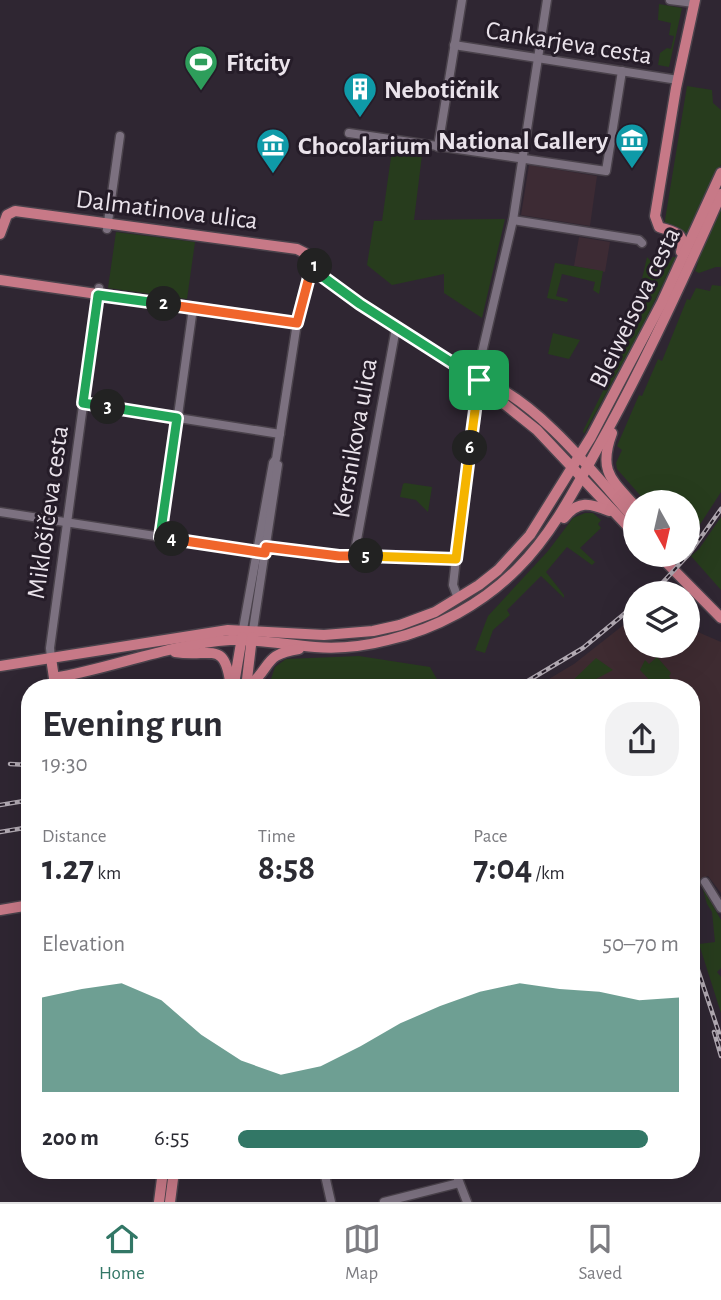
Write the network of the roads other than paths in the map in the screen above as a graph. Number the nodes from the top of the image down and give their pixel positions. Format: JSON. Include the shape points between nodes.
{"nodes":[{"id":1,"x":461,"y":0,"type":"edge"},
{"id":2,"x":547,"y":0,"type":"edge"},
{"id":3,"x":670,"y":0,"type":"edge"},
{"id":4,"x":694,"y":2,"type":"edge"},
{"id":5,"x":454,"y":45,"type":"junction"},
{"id":6,"x":537,"y":58,"type":"junction"},
{"id":7,"x":622,"y":71,"type":"junction"},
{"id":8,"x":678,"y":79,"type":"junction"},
{"id":9,"x":349,"y":133,"type":"dead end"},
{"id":10,"x":120,"y":136,"type":"dead end"},
{"id":11,"x":438,"y":147,"type":"junction"},
{"id":12,"x":522,"y":159,"type":"junction"},
{"id":13,"x":721,"y":173,"type":"edge"},
{"id":14,"x":721,"y":194,"type":"edge"},
{"id":15,"x":513,"y":220,"type":"junction"},
{"id":16,"x":108,"y":226,"type":"junction"},
{"id":17,"x":0,"y":234,"type":"edge"},
{"id":18,"x":642,"y":243,"type":"dead end"},
{"id":19,"x":687,"y":255,"type":"junction"},
{"id":20,"x":313,"y":262,"type":"junction"},
{"id":21,"x":0,"y":280,"type":"edge"},
{"id":22,"x":98,"y":292,"type":"junction"},
{"id":23,"x":192,"y":308,"type":"junction"},
{"id":24,"x":297,"y":323,"type":"junction"},
{"id":25,"x":396,"y":328,"type":"junction"},
{"id":26,"x":479,"y":380,"type":"junction"},
{"id":27,"x":83,"y":403,"type":"junction"},
{"id":28,"x":623,"y":403,"type":"junction"},
{"id":29,"x":177,"y":418,"type":"junction"},
{"id":30,"x":280,"y":433,"type":"junction"},
{"id":31,"x":579,"y":457,"type":"junction"},
{"id":32,"x":572,"y":467,"type":"junction"},
{"id":33,"x":587,"y":467,"type":"junction"},
{"id":34,"x":582,"y":478,"type":"junction"},
{"id":35,"x":623,"y":493,"type":"edge"},
{"id":36,"x":623,"y":507,"type":"edge"},
{"id":37,"x":0,"y":512,"type":"edge"},
{"id":38,"x":616,"y":514,"type":"junction"},
{"id":39,"x":623,"y":521,"type":"edge"},
{"id":40,"x":66,"y":524,"type":"junction"},
{"id":41,"x":550,"y":528,"type":"junction"},
{"id":42,"x":160,"y":537,"type":"junction"},
{"id":43,"x":263,"y":551,"type":"junction"},
{"id":44,"x":354,"y":556,"type":"junction"},
{"id":45,"x":456,"y":559,"type":"junction"},
{"id":46,"x":673,"y":567,"type":"edge"},
{"id":47,"x":458,"y":598,"type":"junction"},
{"id":48,"x":721,"y":618,"type":"edge"},
{"id":49,"x":247,"y":635,"type":"junction"},
{"id":50,"x":290,"y":645,"type":"junction"},
{"id":51,"x":317,"y":647,"type":"junction"},
{"id":52,"x":168,"y":651,"type":"junction"},
{"id":53,"x":51,"y":658,"type":"junction"},
{"id":54,"x":0,"y":666,"type":"edge"},
{"id":55,"x":230,"y":679,"type":"edge"},
{"id":56,"x":235,"y":679,"type":"edge"},
{"id":57,"x":249,"y":679,"type":"edge"},
{"id":58,"x":252,"y":679,"type":"edge"},
{"id":59,"x":257,"y":679,"type":"edge"},
{"id":60,"x":705,"y":882,"type":"dead end"},
{"id":61,"x":21,"y":906,"type":"edge"},
{"id":62,"x":721,"y":908,"type":"edge"},
{"id":63,"x":0,"y":910,"type":"edge"},
{"id":64,"x":162,"y":1179,"type":"edge"},
{"id":65,"x":173,"y":1179,"type":"edge"},
{"id":66,"x":326,"y":1179,"type":"edge"},
{"id":67,"x":458,"y":1179,"type":"edge"},
{"id":68,"x":459,"y":1183,"type":"junction"},
{"id":69,"x":159,"y":1202,"type":"edge"},
{"id":70,"x":170,"y":1202,"type":"edge"},
{"id":71,"x":331,"y":1202,"type":"edge"},
{"id":72,"x":384,"y":1202,"type":"edge"},
{"id":73,"x":467,"y":1202,"type":"edge"}],
"edges":[{"from":1,"to":5,"type":"street"},
{"from":2,"to":6,"type":"street"},
{"from":3,"to":4,"type":"street"},
{"from":4,"to":8,"type":"main road"},
{"from":5,"to":6,"type":"street","name":"Cankarjeva cesta"},
{"from":5,"to":11,"type":"street"},
{"from":6,"to":7,"type":"street","name":"Cankarjeva cesta"},
{"from":6,"to":12,"type":"street"},
{"from":7,"to":8,"type":"street","name":"Cankarjeva cesta"},
{"from":7,"to":12,"type":"street","via":[[606,172]]},
{"from":8,"to":19,"type":"main road","via":[[655,216],[659,227],[681,236]]},
{"from":9,"to":11,"type":"street"},
{"from":10,"to":16,"type":"street"},
{"from":11,"to":12,"type":"street"},
{"from":12,"to":15,"type":"street"},
{"from":13,"to":19,"type":"main road","name":"Bleiweisova cesta"},
{"from":14,"to":19,"type":"main road","name":"Bleiweisova cesta"},
{"from":15,"to":18,"type":"street"},
{"from":15,"to":26,"type":"street"},
{"from":16,"to":17,"type":"main road","name":"Dalmatinova ulica","via":[[11,212]]},
{"from":16,"to":20,"type":"main road","name":"Dalmatinova ulica","via":[[286,246],[302,251]]},
{"from":19,"to":28,"type":"main road","name":"Bleiweisova cesta","via":[[655,340]]},
{"from":19,"to":31,"type":"main road","name":"Bleiweisova cesta"},
{"from":20,"to":24,"type":"main road"},
{"from":20,"to":25,"type":"main road","name":"Dalmatinova ulica","via":[[322,277]]},
{"from":21,"to":22,"type":"main road"},
{"from":22,"to":23,"type":"main road"},
{"from":22,"to":27,"type":"street","name":"Miklošičeva cesta"},
{"from":23,"to":24,"type":"main road"},
{"from":23,"to":29,"type":"street"},
{"from":24,"to":30,"type":"street"},
{"from":25,"to":26,"type":"main road","name":"Dalmatinova ulica"},
{"from":25,"to":44,"type":"street","name":"Kersnikova ulica"},
{"from":26,"to":31,"type":"main road","via":[[529,410]]},
{"from":26,"to":32,"type":"main road"},
{"from":26,"to":45,"type":"street"},
{"from":27,"to":29,"type":"street"},
{"from":27,"to":40,"type":"street","name":"Miklošičeva cesta"},
{"from":28,"to":33,"type":"main road","name":"Bleiweisova cesta"},
{"from":28,"to":35,"type":"main road","via":[[605,461]]},
{"from":29,"to":30,"type":"street"},
{"from":29,"to":42,"type":"street"},
{"from":30,"to":43,"type":"street"},
{"from":31,"to":32,"type":"main road","name":"Bleiweisova cesta"},
{"from":31,"to":33,"type":"main road"},
{"from":32,"to":34,"type":"main road"},
{"from":32,"to":47,"type":"main road","name":"Bleiweisova cesta","via":[[523,544],[489,578]]},
{"from":33,"to":34,"type":"main road","name":"Bleiweisova cesta"},
{"from":33,"to":36,"type":"main road"},
{"from":34,"to":38,"type":"main road"},
{"from":34,"to":41,"type":"main road","name":"Bleiweisova cesta"},
{"from":37,"to":40,"type":"street"},
{"from":38,"to":39,"type":"main road"},
{"from":38,"to":41,"type":"main road","via":[[582,503]]},
{"from":40,"to":42,"type":"street"},
{"from":40,"to":53,"type":"street","name":"Miklošičeva cesta"},
{"from":41,"to":51,"type":"main road","via":[[508,578],[451,617],[387,640]]},
{"from":42,"to":43,"type":"street"},
{"from":43,"to":44,"type":"street"},
{"from":43,"to":49,"type":"street"},
{"from":44,"to":45,"type":"street"},
{"from":45,"to":47,"type":"street","via":[[453,585]]},
{"from":46,"to":48,"type":"main road"},
{"from":47,"to":49,"type":"main road","name":"Bleiweisova cesta","via":[[417,619],[373,631]]},
{"from":49,"to":50,"type":"main road"},
{"from":49,"to":52,"type":"main road"},
{"from":49,"to":53,"type":"main road","via":[[210,632]]},
{"from":49,"to":56,"type":"main road"},
{"from":49,"to":57,"type":"main road"},
{"from":50,"to":51,"type":"main road"},
{"from":50,"to":58,"type":"main road","via":[[264,657]]},
{"from":51,"to":59,"type":"main road","via":[[278,654]]},
{"from":52,"to":53,"type":"main road","via":[[54,678]]},
{"from":52,"to":55,"type":"main road","via":[[221,656]]},
{"from":53,"to":54,"type":"main road"},
{"from":60,"to":62,"type":"street"},
{"from":61,"to":63,"type":"main road"},
{"from":64,"to":69,"type":"main road"},
{"from":65,"to":70,"type":"main road"},
{"from":66,"to":71,"type":"street"},
{"from":67,"to":68,"type":"street"},
{"from":68,"to":72,"type":"street"},
{"from":68,"to":73,"type":"street"}]}
